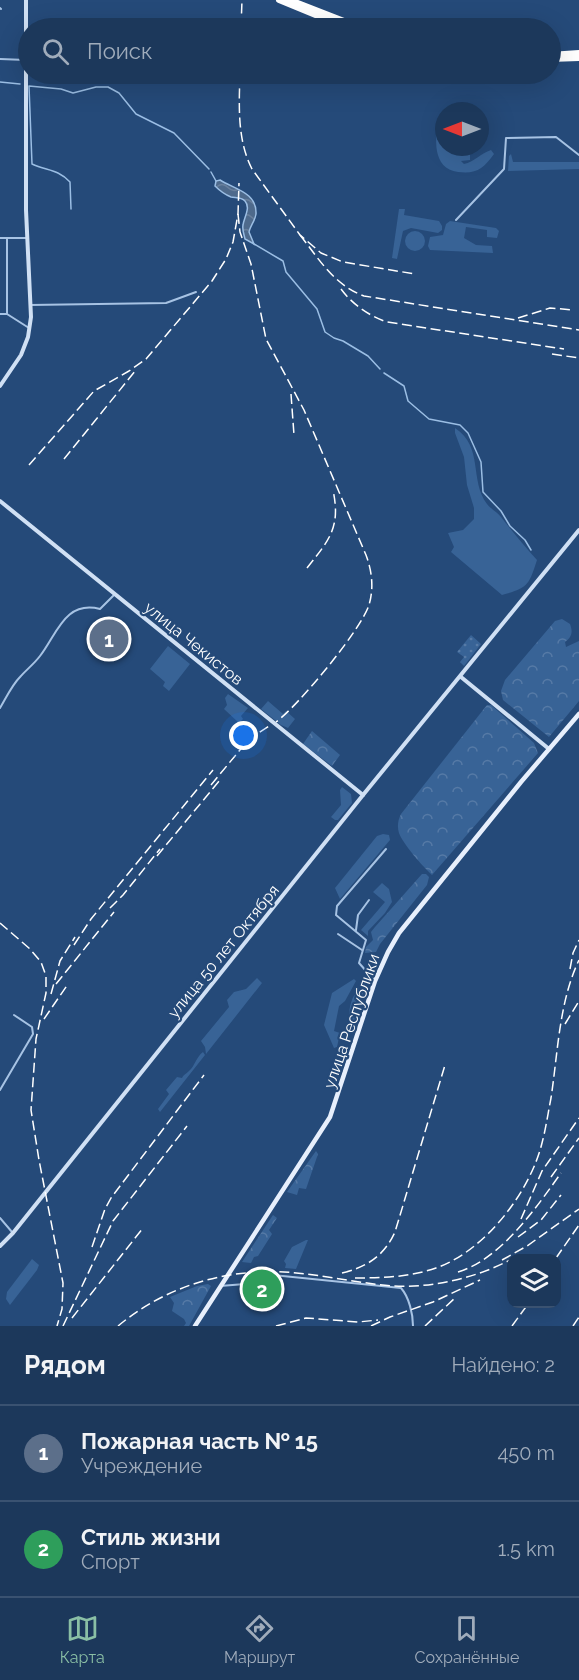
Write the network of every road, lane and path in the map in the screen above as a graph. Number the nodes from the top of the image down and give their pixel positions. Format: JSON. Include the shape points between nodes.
{"nodes":[{"id":1,"x":24,"y":0,"type":"edge"},
{"id":2,"x":279,"y":0,"type":"edge"},
{"id":3,"x":290,"y":0,"type":"edge"},
{"id":4,"x":24,"y":18,"type":"edge"},
{"id":5,"x":323,"y":18,"type":"edge"},
{"id":6,"x":331,"y":18,"type":"edge"},
{"id":7,"x":579,"y":52,"type":"edge"},
{"id":8,"x":561,"y":53,"type":"edge"},
{"id":9,"x":0,"y":59,"type":"edge"},
{"id":10,"x":561,"y":59,"type":"edge"},
{"id":11,"x":579,"y":59,"type":"edge"},
{"id":12,"x":18,"y":60,"type":"edge"},
{"id":13,"x":26,"y":84,"type":"edge"},
{"id":14,"x":579,"y":154,"type":"edge"},
{"id":15,"x":456,"y":220,"type":"dead end"},
{"id":16,"x":0,"y":238,"type":"edge"},
{"id":17,"x":7,"y":238,"type":"junction"},
{"id":18,"x":27,"y":238,"type":"junction"},
{"id":19,"x":196,"y":292,"type":"dead end"},
{"id":20,"x":30,"y":305,"type":"junction"},
{"id":21,"x":0,"y":314,"type":"edge"},
{"id":22,"x":6,"y":314,"type":"junction"},
{"id":23,"x":30,"y":328,"type":"junction"},
{"id":24,"x":0,"y":386,"type":"edge"},
{"id":25,"x":0,"y":502,"type":"edge"},
{"id":26,"x":579,"y":530,"type":"edge"},
{"id":27,"x":115,"y":594,"type":"junction"},
{"id":28,"x":461,"y":677,"type":"junction"},
{"id":29,"x":0,"y":708,"type":"edge"},
{"id":30,"x":579,"y":714,"type":"edge"},
{"id":31,"x":549,"y":749,"type":"junction"},
{"id":32,"x":363,"y":795,"type":"junction"},
{"id":33,"x":386,"y":849,"type":"dead end"},
{"id":34,"x":369,"y":900,"type":"dead end"},
{"id":35,"x":356,"y":930,"type":"junction"},
{"id":36,"x":338,"y":934,"type":"dead end"},
{"id":37,"x":362,"y":950,"type":"junction"},
{"id":38,"x":375,"y":981,"type":"junction"},
{"id":39,"x":14,"y":1015,"type":"dead end"},
{"id":40,"x":0,"y":1090,"type":"edge"},
{"id":41,"x":0,"y":1218,"type":"edge"},
{"id":42,"x":13,"y":1233,"type":"junction"},
{"id":43,"x":5,"y":1242,"type":"junction"},
{"id":44,"x":0,"y":1246,"type":"edge"},
{"id":45,"x":0,"y":1251,"type":"edge"},
{"id":46,"x":220,"y":1286,"type":"junction"},
{"id":47,"x":195,"y":1326,"type":"edge"},
{"id":48,"x":413,"y":1326,"type":"edge"}],
"edges":[{"from":1,"to":4,"type":"main road"},
{"from":2,"to":5,"type":"highway"},
{"from":3,"to":6,"type":"highway"},
{"from":7,"to":8,"type":"highway"},
{"from":9,"to":12,"type":"street"},
{"from":10,"to":11,"type":"highway"},
{"from":13,"to":18,"type":"main road"},
{"from":14,"to":15,"type":"street","via":[[556,137],[506,138],[504,169]]},
{"from":16,"to":17,"type":"street"},
{"from":17,"to":18,"type":"street"},
{"from":17,"to":22,"type":"street"},
{"from":18,"to":20,"type":"main road"},
{"from":19,"to":20,"type":"street","via":[[166,303]]},
{"from":20,"to":23,"type":"main road"},
{"from":21,"to":22,"type":"street"},
{"from":22,"to":23,"type":"street"},
{"from":23,"to":24,"type":"main road","via":[[21,355]]},
{"from":25,"to":27,"type":"main road","name":"улица Чекистов"},
{"from":26,"to":28,"type":"main road","name":"улица 50 лет Октября"},
{"from":27,"to":29,"type":"street","via":[[100,609],[79,609],[63,621]]},
{"from":27,"to":32,"type":"main road","name":"улица Чекистов"},
{"from":28,"to":31,"type":"main road"},
{"from":28,"to":32,"type":"main road","name":"улица 50 лет Октября"},
{"from":30,"to":31,"type":"main road","name":"улица Республики"},
{"from":31,"to":38,"type":"main road","name":"улица Республики","via":[[404,925]]},
{"from":32,"to":42,"type":"main road","name":"улица 50 лет Октября"},
{"from":33,"to":35,"type":"street","via":[[338,906],[336,915]]},
{"from":34,"to":35,"type":"street","via":[[358,915]]},
{"from":35,"to":37,"type":"street","via":[[366,940]]},
{"from":36,"to":37,"type":"street"},
{"from":37,"to":38,"type":"street","via":[[359,963]]},
{"from":38,"to":46,"type":"main road","name":"улица Республики","via":[[330,1117]]},
{"from":39,"to":40,"type":"street","via":[[32,1027],[33,1034]]},
{"from":41,"to":42,"type":"street"},
{"from":42,"to":43,"type":"main road","name":"улица 50 лет Октября"},
{"from":43,"to":44,"type":"main road"},
{"from":43,"to":45,"type":"main road"},
{"from":46,"to":47,"type":"main road","name":"улица Республики"},
{"from":46,"to":48,"type":"street","via":[[245,1284],[263,1274],[401,1288]]}]}
